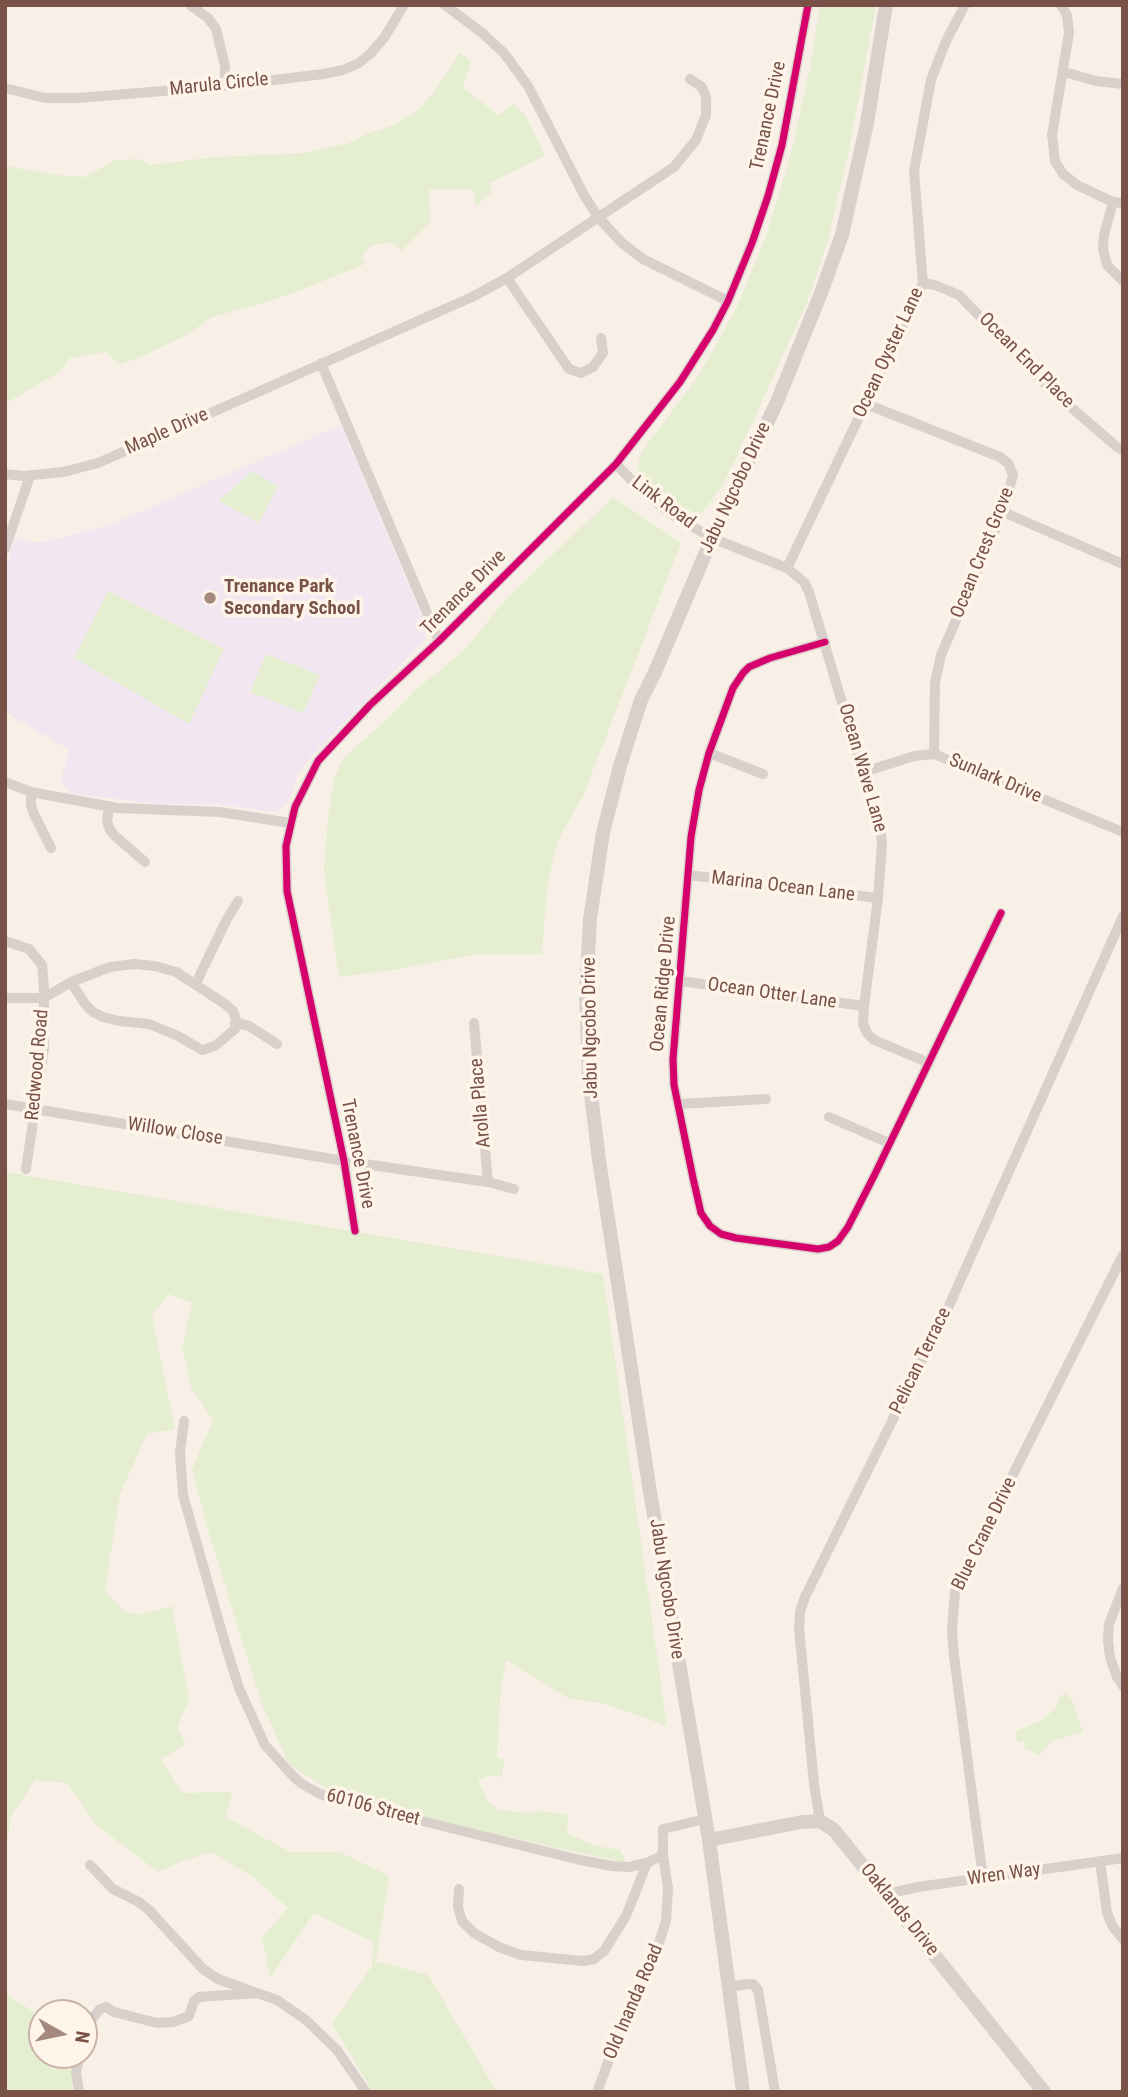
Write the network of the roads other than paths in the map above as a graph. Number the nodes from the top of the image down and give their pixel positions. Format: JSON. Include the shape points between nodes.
{"nodes":[{"id":1,"x":190,"y":5,"type":"edge"},
{"id":2,"x":404,"y":5,"type":"edge"},
{"id":3,"x":445,"y":5,"type":"edge"},
{"id":4,"x":808,"y":5,"type":"edge"},
{"id":5,"x":886,"y":5,"type":"edge"},
{"id":6,"x":965,"y":5,"type":"edge"},
{"id":7,"x":1061,"y":5,"type":"edge"},
{"id":8,"x":1064,"y":72,"type":"junction"},
{"id":9,"x":690,"y":79,"type":"dead end"},
{"id":10,"x":1123,"y":84,"type":"edge"},
{"id":11,"x":225,"y":86,"type":"junction"},
{"id":12,"x":5,"y":88,"type":"edge"},
{"id":13,"x":1118,"y":203,"type":"edge"},
{"id":14,"x":598,"y":217,"type":"junction"},
{"id":15,"x":507,"y":278,"type":"junction"},
{"id":16,"x":1123,"y":281,"type":"edge"},
{"id":17,"x":923,"y":283,"type":"junction"},
{"id":18,"x":728,"y":301,"type":"junction"},
{"id":19,"x":601,"y":338,"type":"dead end"},
{"id":20,"x":321,"y":363,"type":"junction"},
{"id":21,"x":866,"y":404,"type":"junction"},
{"id":22,"x":1123,"y":450,"type":"edge"},
{"id":23,"x":615,"y":464,"type":"junction"},
{"id":24,"x":5,"y":474,"type":"edge"},
{"id":25,"x":30,"y":476,"type":"junction"},
{"id":26,"x":1003,"y":512,"type":"junction"},
{"id":27,"x":712,"y":538,"type":"junction"},
{"id":28,"x":5,"y":549,"type":"edge"},
{"id":29,"x":1123,"y":564,"type":"edge"},
{"id":30,"x":787,"y":568,"type":"junction"},
{"id":31,"x":439,"y":641,"type":"junction"},
{"id":32,"x":825,"y":642,"type":"junction"},
{"id":33,"x":709,"y":752,"type":"junction"},
{"id":34,"x":934,"y":754,"type":"junction"},
{"id":35,"x":864,"y":772,"type":"junction"},
{"id":36,"x":763,"y":774,"type":"dead end"},
{"id":37,"x":5,"y":782,"type":"edge"},
{"id":38,"x":31,"y":792,"type":"junction"},
{"id":39,"x":109,"y":806,"type":"junction"},
{"id":40,"x":290,"y":822,"type":"junction"},
{"id":41,"x":1123,"y":832,"type":"edge"},
{"id":42,"x":51,"y":848,"type":"dead end"},
{"id":43,"x":145,"y":862,"type":"dead end"},
{"id":44,"x":688,"y":875,"type":"junction"},
{"id":45,"x":878,"y":898,"type":"junction"},
{"id":46,"x":238,"y":901,"type":"dead end"},
{"id":47,"x":1001,"y":913,"type":"dead end"},
{"id":48,"x":1123,"y":916,"type":"edge"},
{"id":49,"x":5,"y":940,"type":"edge"},
{"id":50,"x":680,"y":981,"type":"junction"},
{"id":51,"x":71,"y":982,"type":"junction"},
{"id":52,"x":196,"y":983,"type":"junction"},
{"id":53,"x":5,"y":998,"type":"edge"},
{"id":54,"x":44,"y":998,"type":"junction"},
{"id":55,"x":864,"y":1006,"type":"junction"},
{"id":56,"x":235,"y":1023,"type":"junction"},
{"id":57,"x":474,"y":1023,"type":"dead end"},
{"id":58,"x":276,"y":1044,"type":"dead end"},
{"id":59,"x":929,"y":1063,"type":"junction"},
{"id":60,"x":766,"y":1099,"type":"dead end"},
{"id":61,"x":5,"y":1104,"type":"edge"},
{"id":62,"x":679,"y":1104,"type":"junction"},
{"id":63,"x":35,"y":1109,"type":"junction"},
{"id":64,"x":830,"y":1117,"type":"dead end"},
{"id":65,"x":889,"y":1143,"type":"junction"},
{"id":66,"x":344,"y":1161,"type":"junction"},
{"id":67,"x":26,"y":1169,"type":"dead end"},
{"id":68,"x":488,"y":1182,"type":"junction"},
{"id":69,"x":514,"y":1189,"type":"dead end"},
{"id":70,"x":355,"y":1231,"type":"dead end"},
{"id":71,"x":1123,"y":1255,"type":"edge"},
{"id":72,"x":184,"y":1421,"type":"dead end"},
{"id":73,"x":1123,"y":1588,"type":"edge"},
{"id":74,"x":1123,"y":1686,"type":"edge"},
{"id":75,"x":705,"y":1819,"type":"junction"},
{"id":76,"x":820,"y":1821,"type":"junction"},
{"id":77,"x":709,"y":1840,"type":"junction"},
{"id":78,"x":663,"y":1855,"type":"junction"},
{"id":79,"x":1123,"y":1858,"type":"edge"},
{"id":80,"x":1100,"y":1861,"type":"junction"},
{"id":81,"x":647,"y":1863,"type":"junction"},
{"id":82,"x":90,"y":1866,"type":"dead end"},
{"id":83,"x":983,"y":1878,"type":"junction"},
{"id":84,"x":459,"y":1889,"type":"dead end"},
{"id":85,"x":886,"y":1894,"type":"junction"},
{"id":86,"x":1123,"y":1939,"type":"edge"},
{"id":87,"x":729,"y":1987,"type":"junction"},
{"id":88,"x":257,"y":1993,"type":"junction"},
{"id":89,"x":98,"y":2012,"type":"edge"},
{"id":90,"x":77,"y":2069,"type":"edge"},
{"id":91,"x":79,"y":2092,"type":"edge"},
{"id":92,"x":366,"y":2092,"type":"edge"},
{"id":93,"x":597,"y":2092,"type":"edge"},
{"id":94,"x":743,"y":2092,"type":"edge"},
{"id":95,"x":775,"y":2092,"type":"edge"},
{"id":96,"x":1044,"y":2092,"type":"edge"}],
"edges":[{"from":1,"to":11,"type":"street","via":[[216,29]]},
{"from":2,"to":11,"type":"street","name":"Marula Circle","via":[[384,38],[359,63],[323,74]]},
{"from":3,"to":14,"type":"street","via":[[503,53],[528,86]]},
{"from":4,"to":18,"type":"street","name":"Trenance Drive","via":[[782,145],[752,243]]},
{"from":5,"to":27,"type":"main road","name":"Jabu Ngcobo Drive","via":[[867,123],[842,235],[777,402]]},
{"from":6,"to":17,"type":"street","name":"Ocean Oyster Lane","via":[[931,80],[914,171]]},
{"from":7,"to":8,"type":"street","via":[[1070,24]]},
{"from":8,"to":10,"type":"street"},
{"from":8,"to":13,"type":"street","via":[[1052,135],[1055,161],[1077,186]]},
{"from":9,"to":14,"type":"street","name":"Maple Drive","via":[[702,87],[707,105],[696,140],[674,167]]},
{"from":11,"to":12,"type":"street","name":"Marula Circle","via":[[77,99],[45,98]]},
{"from":13,"to":16,"type":"street","via":[[1103,249],[1107,265]]},
{"from":14,"to":15,"type":"street","name":"Maple Drive"},
{"from":14,"to":18,"type":"street","via":[[643,259]]},
{"from":15,"to":19,"type":"street","via":[[569,369],[580,373],[593,367],[603,353]]},
{"from":15,"to":20,"type":"street","name":"Maple Drive"},
{"from":17,"to":21,"type":"street","name":"Ocean Oyster Lane"},
{"from":17,"to":22,"type":"street","name":"Ocean End Place","via":[[959,295],[1051,390]]},
{"from":18,"to":23,"type":"street","name":"Trenance Drive","via":[[680,382]]},
{"from":20,"to":25,"type":"street","name":"Maple Drive","via":[[98,463]]},
{"from":20,"to":31,"type":"street"},
{"from":21,"to":26,"type":"street","name":"Ocean Crest Grove","via":[[1009,463],[1013,482]]},
{"from":21,"to":30,"type":"street","name":"Ocean Oyster Lane"},
{"from":23,"to":27,"type":"street","name":"Link Road","via":[[674,516]]},
{"from":23,"to":31,"type":"street","name":"Trenance Drive"},
{"from":24,"to":25,"type":"street","name":"Maple Drive"},
{"from":25,"to":28,"type":"street"},
{"from":26,"to":29,"type":"street"},
{"from":26,"to":34,"type":"street","name":"Ocean Crest Grove","via":[[939,663]]},
{"from":27,"to":30,"type":"street","name":"Ocean Wave Lane"},
{"from":27,"to":75,"type":"main road","name":"Jabu Ngcobo Drive","via":[[641,699],[620,766],[603,833],[592,906],[586,994],[599,1160]]},
{"from":30,"to":32,"type":"street","name":"Ocean Wave Lane","via":[[804,582]]},
{"from":31,"to":40,"type":"street","name":"Trenance Drive","via":[[318,761]]},
{"from":32,"to":33,"type":"street","name":"Ocean Ridge Drive","via":[[749,667],[733,688]]},
{"from":32,"to":35,"type":"street","name":"Ocean Wave Lane"},
{"from":33,"to":36,"type":"street"},
{"from":33,"to":44,"type":"street","name":"Ocean Ridge Drive","via":[[694,817]]},
{"from":34,"to":35,"type":"street","name":"Sunlark Drive"},
{"from":34,"to":41,"type":"street","name":"Sunlark Drive"},
{"from":35,"to":45,"type":"street","name":"Ocean Wave Lane","via":[[881,833]]},
{"from":37,"to":38,"type":"street"},
{"from":38,"to":39,"type":"street"},
{"from":38,"to":42,"type":"street","via":[[30,805]]},
{"from":39,"to":40,"type":"street","via":[[220,812]]},
{"from":39,"to":43,"type":"street","via":[[110,830]]},
{"from":40,"to":66,"type":"street","name":"Trenance Drive","via":[[287,891]]},
{"from":44,"to":45,"type":"street","name":"Marina Ocean Lane"},
{"from":44,"to":50,"type":"street","name":"Ocean Ridge Drive"},
{"from":45,"to":55,"type":"street","name":"Ocean Wave Lane"},
{"from":46,"to":52,"type":"street"},
{"from":47,"to":59,"type":"street","name":"Ocean Ridge Drive"},
{"from":48,"to":76,"type":"street","name":"Pelican Terrace","via":[[947,1308],[805,1597],[799,1628]]},
{"from":49,"to":54,"type":"street","name":"Redwood Road","via":[[29,949],[42,965]]},
{"from":50,"to":55,"type":"street","name":"Ocean Otter Lane"},
{"from":50,"to":62,"type":"street","name":"Ocean Ridge Drive","via":[[673,1059]]},
{"from":51,"to":52,"type":"street","via":[[110,967],[134,964],[176,972]]},
{"from":51,"to":54,"type":"street"},
{"from":51,"to":56,"type":"street","via":[[93,1012],[149,1024],[202,1051],[215,1046],[235,1029]]},
{"from":52,"to":56,"type":"street","via":[[233,1011]]},
{"from":53,"to":54,"type":"street"},
{"from":54,"to":63,"type":"street","name":"Redwood Road","via":[[44,1048]]},
{"from":55,"to":59,"type":"street","name":"Ocean Wave Lane","via":[[863,1024],[874,1040]]},
{"from":56,"to":58,"type":"street","via":[[249,1026]]},
{"from":57,"to":68,"type":"street","name":"Arolla Place"},
{"from":59,"to":65,"type":"street","name":"Ocean Ridge Drive"},
{"from":60,"to":62,"type":"street"},
{"from":61,"to":63,"type":"street","name":"Willow Close"},
{"from":62,"to":65,"type":"street","name":"Ocean Ridge Drive","via":[[701,1213],[720,1234],[736,1238],[829,1247],[848,1227]]},
{"from":63,"to":66,"type":"street","name":"Willow Close"},
{"from":63,"to":67,"type":"street","name":"Redwood Road"},
{"from":64,"to":65,"type":"street"},
{"from":66,"to":68,"type":"street"},
{"from":66,"to":70,"type":"street","name":"Trenance Drive"},
{"from":68,"to":69,"type":"street"},
{"from":71,"to":83,"type":"street","name":"Blue Crane Drive","via":[[955,1592],[954,1656]]},
{"from":72,"to":81,"type":"street","name":"60106 Street","via":[[180,1453],[183,1495],[227,1650],[265,1745],[293,1776],[341,1801],[580,1860],[629,1867]]},
{"from":73,"to":74,"type":"street","via":[[1108,1640]]},
{"from":75,"to":77,"type":"main road","name":"Jabu Ngcobo Drive"},
{"from":75,"to":78,"type":"street","name":"Old Inanda Road","via":[[663,1829]]},
{"from":76,"to":77,"type":"main road"},
{"from":76,"to":85,"type":"main road","name":"Oaklands Drive","via":[[834,1830]]},
{"from":77,"to":87,"type":"main road","name":"Jabu Ngcobo Drive"},
{"from":78,"to":81,"type":"street","name":"60106 Street"},
{"from":78,"to":93,"type":"street","name":"Old Inanda Road","via":[[668,1888],[662,1937]]},
{"from":79,"to":80,"type":"street","name":"Wren Way"},
{"from":80,"to":83,"type":"street","name":"Wren Way"},
{"from":80,"to":86,"type":"street","via":[[1107,1913]]},
{"from":81,"to":84,"type":"street","via":[[626,1916],[604,1951],[583,1961],[521,1955],[482,1938],[462,1921]]},
{"from":82,"to":88,"type":"street","via":[[113,1889],[149,1910],[203,1969]]},
{"from":83,"to":85,"type":"street","name":"Wren Way"},
{"from":85,"to":96,"type":"main road","name":"Oaklands Drive"},
{"from":87,"to":94,"type":"main road","name":"Jabu Ngcobo Drive"},
{"from":87,"to":95,"type":"street","via":[[753,1984],[758,1990]]},
{"from":88,"to":89,"type":"street","via":[[199,1997],[189,2016],[173,2022],[157,2023],[106,2007]]},
{"from":88,"to":92,"type":"street","via":[[277,2000],[306,2020],[337,2050]]},
{"from":90,"to":91,"type":"street"}]}
